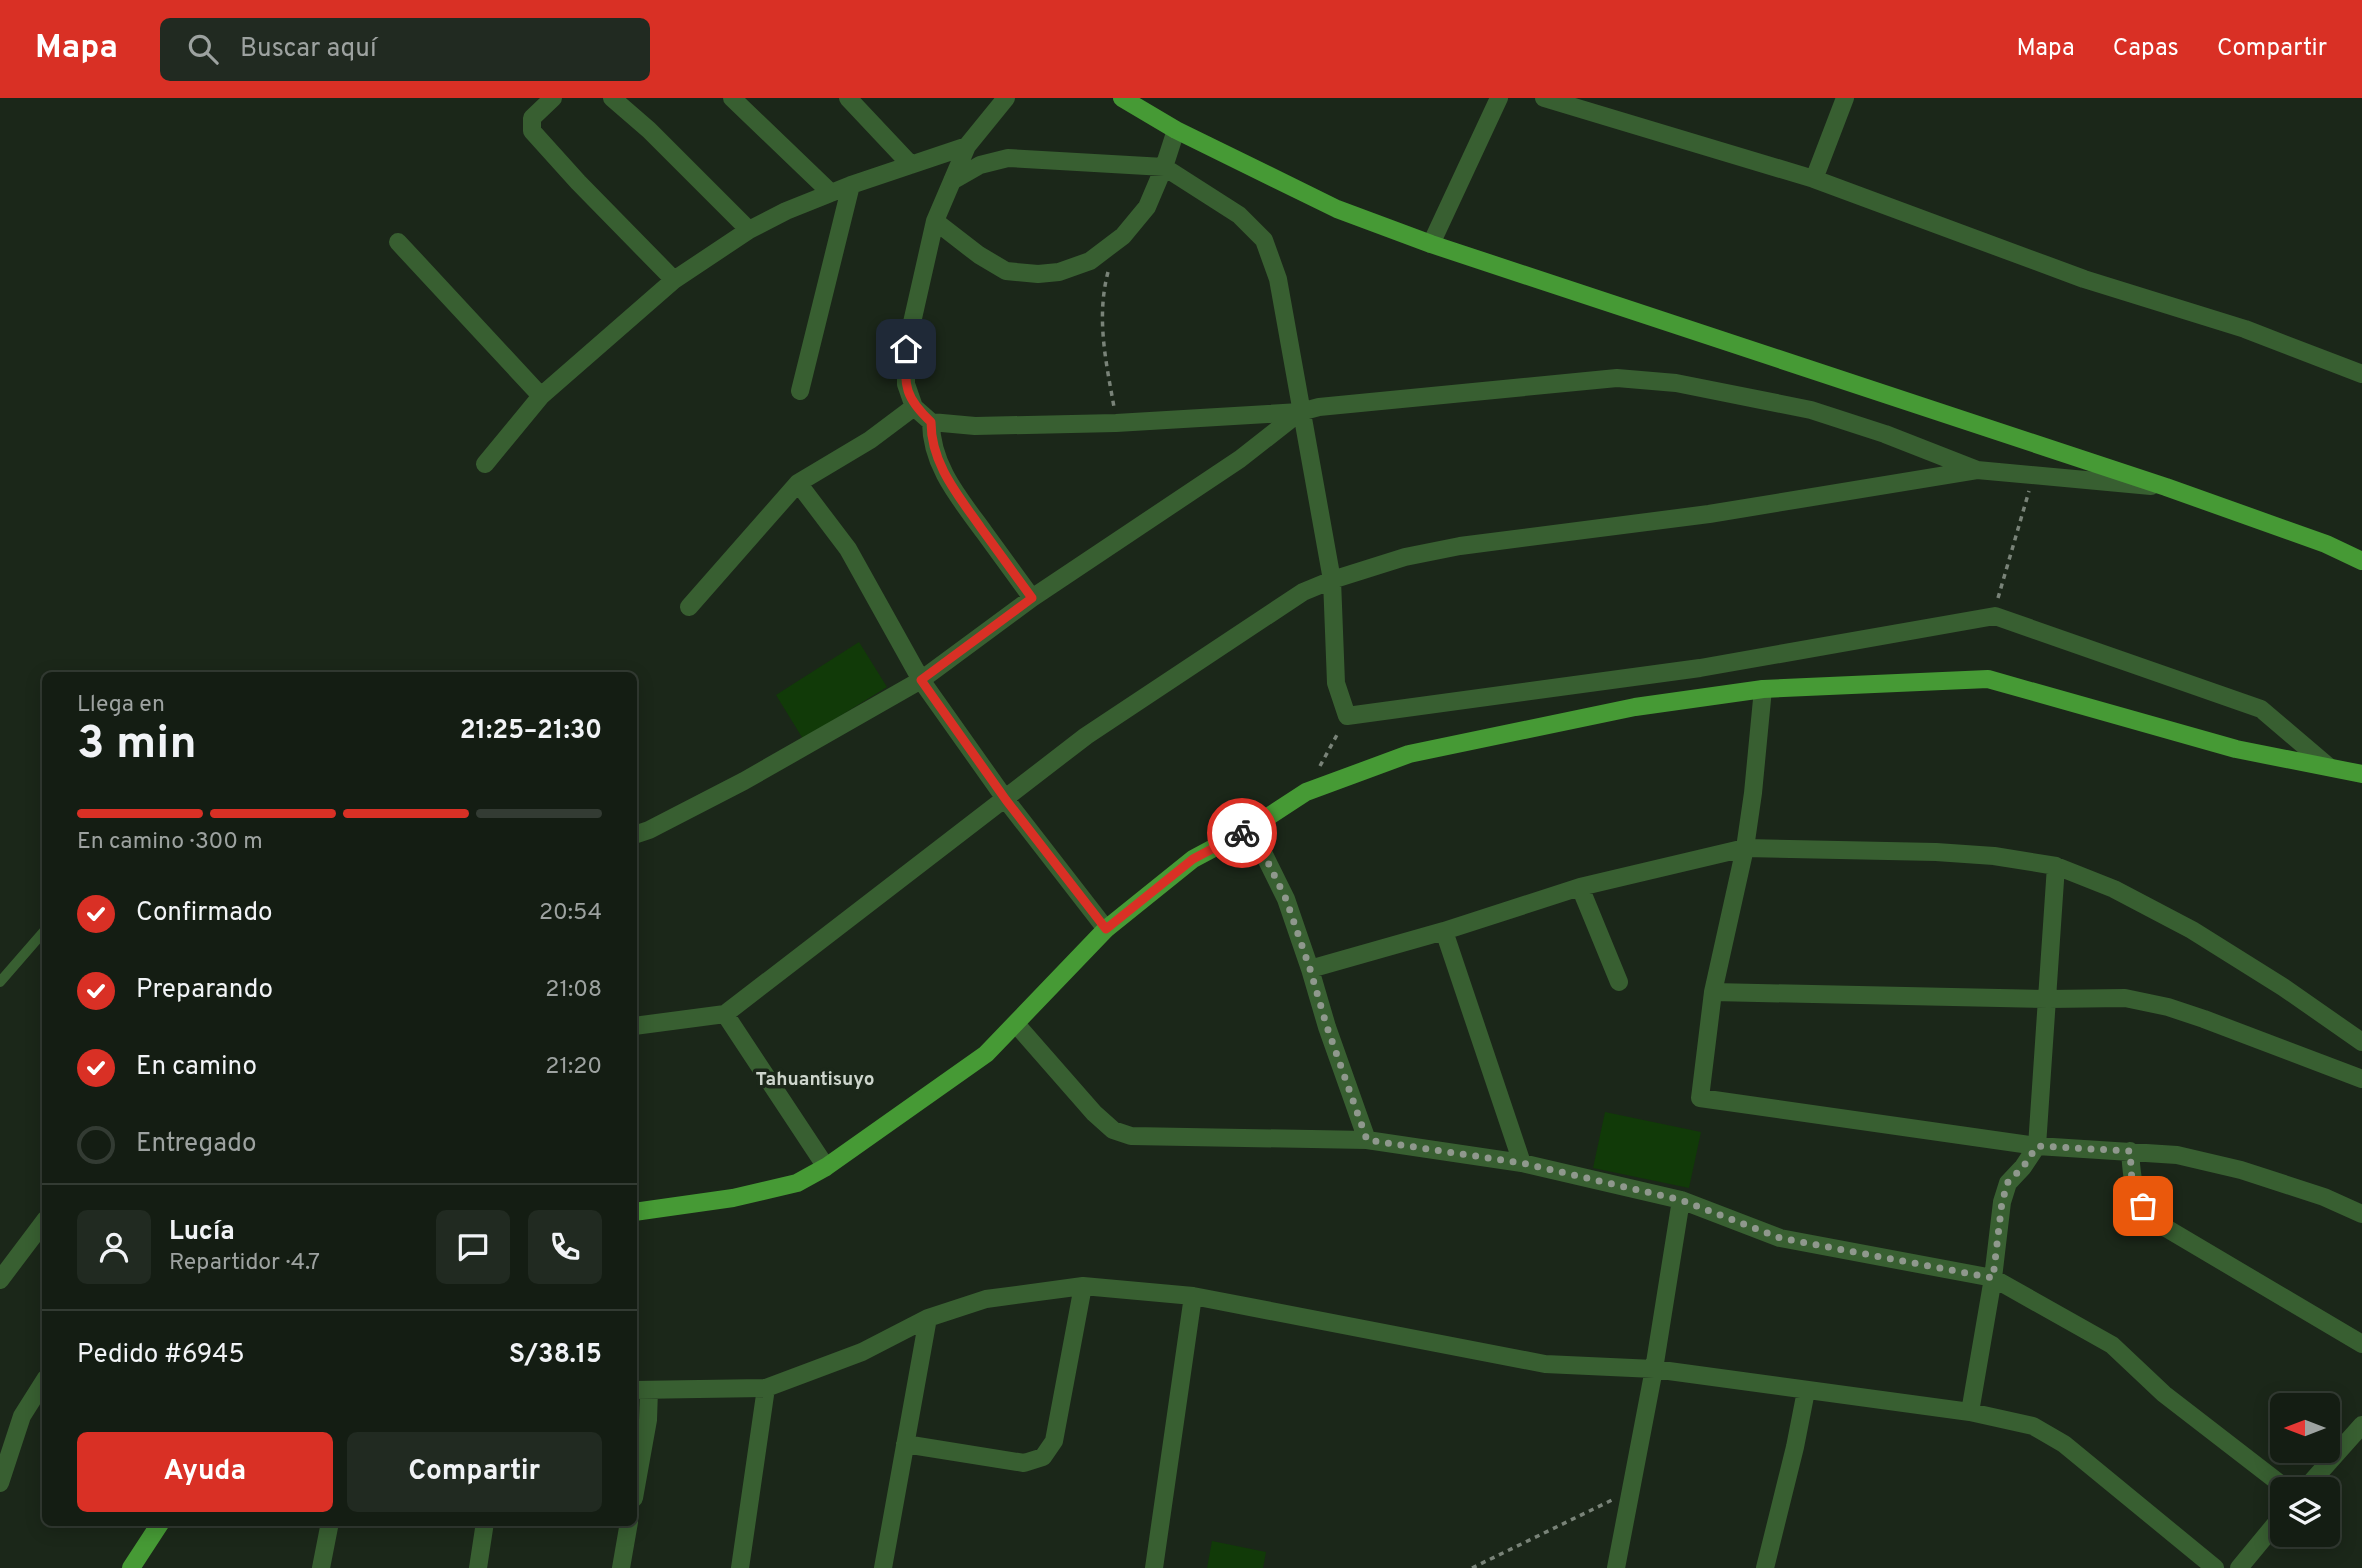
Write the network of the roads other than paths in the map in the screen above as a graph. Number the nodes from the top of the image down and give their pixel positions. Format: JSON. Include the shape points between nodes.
{"nodes":[{"id":1,"x":553,"y":98,"type":"edge"},
{"id":2,"x":612,"y":98,"type":"edge"},
{"id":3,"x":732,"y":98,"type":"edge"},
{"id":4,"x":848,"y":98,"type":"edge"},
{"id":5,"x":1006,"y":98,"type":"edge"},
{"id":6,"x":1122,"y":98,"type":"edge"},
{"id":7,"x":1499,"y":98,"type":"edge"},
{"id":8,"x":1544,"y":98,"type":"edge"},
{"id":9,"x":1845,"y":98,"type":"edge"},
{"id":10,"x":1176,"y":130,"type":"junction"},
{"id":11,"x":967,"y":146,"type":"junction"},
{"id":12,"x":911,"y":165,"type":"junction"},
{"id":13,"x":1164,"y":167,"type":"junction"},
{"id":14,"x":1814,"y":179,"type":"junction"},
{"id":15,"x":952,"y":181,"type":"junction"},
{"id":16,"x":851,"y":185,"type":"junction"},
{"id":17,"x":831,"y":193,"type":"junction"},
{"id":18,"x":935,"y":221,"type":"junction"},
{"id":19,"x":749,"y":230,"type":"junction"},
{"id":20,"x":398,"y":242,"type":"dead end"},
{"id":21,"x":1431,"y":244,"type":"junction"},
{"id":22,"x":674,"y":279,"type":"junction"},
{"id":23,"x":2362,"y":374,"type":"edge"},
{"id":24,"x":800,"y":391,"type":"dead end"},
{"id":25,"x":541,"y":396,"type":"junction"},
{"id":26,"x":914,"y":407,"type":"junction"},
{"id":27,"x":1300,"y":412,"type":"junction"},
{"id":28,"x":931,"y":422,"type":"junction"},
{"id":29,"x":485,"y":464,"type":"dead end"},
{"id":30,"x":1977,"y":470,"type":"junction"},
{"id":31,"x":798,"y":482,"type":"junction"},
{"id":32,"x":2166,"y":487,"type":"junction"},
{"id":33,"x":2362,"y":561,"type":"edge"},
{"id":34,"x":1332,"y":580,"type":"junction"},
{"id":35,"x":1032,"y":598,"type":"junction"},
{"id":36,"x":689,"y":607,"type":"dead end"},
{"id":37,"x":921,"y":680,"type":"junction"},
{"id":38,"x":1763,"y":689,"type":"junction"},
{"id":39,"x":2328,"y":766,"type":"junction"},
{"id":40,"x":2362,"y":774,"type":"edge"},
{"id":41,"x":1006,"y":800,"type":"junction"},
{"id":42,"x":1251,"y":828,"type":"junction"},
{"id":43,"x":637,"y":834,"type":"edge"},
{"id":44,"x":1745,"y":848,"type":"junction"},
{"id":45,"x":2056,"y":866,"type":"junction"},
{"id":46,"x":1580,"y":887,"type":"junction"},
{"id":47,"x":1106,"y":929,"type":"junction"},
{"id":48,"x":1444,"y":931,"type":"junction"},
{"id":49,"x":42,"y":934,"type":"edge"},
{"id":50,"x":1310,"y":969,"type":"junction"},
{"id":51,"x":0,"y":982,"type":"edge"},
{"id":52,"x":1619,"y":982,"type":"dead end"},
{"id":53,"x":1713,"y":992,"type":"junction"},
{"id":54,"x":2048,"y":999,"type":"junction"},
{"id":55,"x":725,"y":1014,"type":"junction"},
{"id":56,"x":1016,"y":1024,"type":"junction"},
{"id":57,"x":637,"y":1026,"type":"edge"},
{"id":58,"x":2362,"y":1042,"type":"edge"},
{"id":59,"x":2362,"y":1079,"type":"edge"},
{"id":60,"x":1367,"y":1140,"type":"junction"},
{"id":61,"x":2037,"y":1146,"type":"junction"},
{"id":62,"x":2130,"y":1151,"type":"junction"},
{"id":63,"x":1522,"y":1163,"type":"junction"},
{"id":64,"x":826,"y":1167,"type":"junction"},
{"id":65,"x":1681,"y":1200,"type":"junction"},
{"id":66,"x":638,"y":1213,"type":"edge"},
{"id":67,"x":2362,"y":1214,"type":"edge"},
{"id":68,"x":42,"y":1224,"type":"edge"},
{"id":69,"x":1993,"y":1278,"type":"junction"},
{"id":70,"x":0,"y":1280,"type":"edge"},
{"id":71,"x":1083,"y":1286,"type":"junction"},
{"id":72,"x":1193,"y":1296,"type":"junction"},
{"id":73,"x":928,"y":1318,"type":"junction"},
{"id":74,"x":2362,"y":1344,"type":"edge"},
{"id":75,"x":1654,"y":1369,"type":"junction"},
{"id":76,"x":42,"y":1384,"type":"edge"},
{"id":77,"x":766,"y":1388,"type":"junction"},
{"id":78,"x":641,"y":1390,"type":"edge"},
{"id":79,"x":1806,"y":1391,"type":"junction"},
{"id":80,"x":1970,"y":1412,"type":"junction"},
{"id":81,"x":2362,"y":1425,"type":"edge"},
{"id":82,"x":905,"y":1444,"type":"junction"},
{"id":83,"x":2271,"y":1477,"type":"edge"},
{"id":84,"x":2316,"y":1477,"type":"edge"},
{"id":85,"x":637,"y":1481,"type":"edge"},
{"id":86,"x":0,"y":1483,"type":"edge"},
{"id":87,"x":158,"y":1526,"type":"edge"},
{"id":88,"x":329,"y":1526,"type":"edge"},
{"id":89,"x":484,"y":1526,"type":"edge"},
{"id":90,"x":628,"y":1526,"type":"edge"},
{"id":91,"x":2270,"y":1531,"type":"edge"},
{"id":92,"x":131,"y":1568,"type":"edge"},
{"id":93,"x":321,"y":1568,"type":"edge"},
{"id":94,"x":478,"y":1568,"type":"edge"},
{"id":95,"x":621,"y":1568,"type":"edge"},
{"id":96,"x":740,"y":1568,"type":"edge"},
{"id":97,"x":883,"y":1568,"type":"edge"},
{"id":98,"x":1154,"y":1568,"type":"edge"},
{"id":99,"x":1616,"y":1568,"type":"edge"},
{"id":100,"x":1765,"y":1568,"type":"edge"},
{"id":101,"x":2216,"y":1568,"type":"edge"},
{"id":102,"x":2239,"y":1568,"type":"edge"}],
"edges":[{"from":1,"to":22,"type":"street","via":[[531,118],[531,131]]},
{"from":2,"to":19,"type":"street"},
{"from":3,"to":17,"type":"street"},
{"from":4,"to":12,"type":"street"},
{"from":5,"to":11,"type":"street"},
{"from":6,"to":10,"type":"main road"},
{"from":7,"to":21,"type":"street"},
{"from":8,"to":14,"type":"street"},
{"from":9,"to":14,"type":"street"},
{"from":10,"to":13,"type":"street"},
{"from":10,"to":21,"type":"main road","via":[[1337,209]]},
{"from":11,"to":12,"type":"street"},
{"from":11,"to":15,"type":"street"},
{"from":12,"to":16,"type":"street"},
{"from":13,"to":15,"type":"street","via":[[1008,158],[980,165]]},
{"from":13,"to":18,"type":"street","via":[[1147,208],[1115,242],[1090,261],[1059,272],[1006,271]]},
{"from":13,"to":27,"type":"street","via":[[1239,215],[1264,240],[1278,279]]},
{"from":14,"to":23,"type":"street","via":[[2084,279],[2245,329]]},
{"from":15,"to":18,"type":"street"},
{"from":16,"to":17,"type":"street"},
{"from":16,"to":24,"type":"street"},
{"from":17,"to":19,"type":"street"},
{"from":18,"to":26,"type":"street","via":[[906,349],[905,384]]},
{"from":19,"to":22,"type":"street"},
{"from":20,"to":25,"type":"street"},
{"from":21,"to":32,"type":"main road"},
{"from":22,"to":25,"type":"street"},
{"from":25,"to":29,"type":"street"},
{"from":26,"to":28,"type":"street"},
{"from":26,"to":31,"type":"street","via":[[870,440]]},
{"from":27,"to":28,"type":"street","via":[[1116,423],[975,426]]},
{"from":27,"to":30,"type":"street","via":[[1617,378],[1676,383],[1811,410]]},
{"from":27,"to":34,"type":"street"},
{"from":27,"to":35,"type":"street","via":[[1240,459]]},
{"from":28,"to":35,"type":"street","via":[[934,451],[947,481]]},
{"from":30,"to":32,"type":"street"},
{"from":30,"to":34,"type":"street","via":[[1709,514],[1460,546],[1405,556]]},
{"from":31,"to":36,"type":"street"},
{"from":31,"to":37,"type":"street","via":[[848,549]]},
{"from":32,"to":33,"type":"main road"},
{"from":34,"to":39,"type":"street","via":[[1336,683],[1347,716],[1700,668],[1995,616],[2261,709]]},
{"from":34,"to":41,"type":"street","via":[[1303,592],[1086,736]]},
{"from":35,"to":37,"type":"street"},
{"from":37,"to":41,"type":"street"},
{"from":37,"to":43,"type":"street","via":[[744,781]]},
{"from":38,"to":39,"type":"main road","via":[[1988,679],[2236,749]]},
{"from":38,"to":42,"type":"main road","via":[[1635,707],[1409,754],[1306,792]]},
{"from":38,"to":44,"type":"street"},
{"from":39,"to":40,"type":"main road"},
{"from":41,"to":47,"type":"street"},
{"from":41,"to":55,"type":"street"},
{"from":42,"to":47,"type":"main road","via":[[1193,859]]},
{"from":42,"to":50,"type":"street","via":[[1286,899]]},
{"from":44,"to":45,"type":"street","via":[[1937,852]]},
{"from":44,"to":46,"type":"street"},
{"from":44,"to":53,"type":"street"},
{"from":45,"to":54,"type":"street"},
{"from":45,"to":58,"type":"street","via":[[2114,889],[2192,930]]},
{"from":46,"to":48,"type":"street"},
{"from":46,"to":52,"type":"street"},
{"from":47,"to":56,"type":"main road"},
{"from":48,"to":50,"type":"street"},
{"from":48,"to":63,"type":"street"},
{"from":49,"to":51,"type":"lane"},
{"from":50,"to":60,"type":"street"},
{"from":53,"to":54,"type":"street"},
{"from":53,"to":61,"type":"street","via":[[1700,1098]]},
{"from":54,"to":59,"type":"street","via":[[2125,998],[2168,1007]]},
{"from":54,"to":61,"type":"street"},
{"from":55,"to":57,"type":"street"},
{"from":55,"to":64,"type":"street"},
{"from":56,"to":60,"type":"street","via":[[1094,1113],[1113,1130],[1131,1136]]},
{"from":56,"to":64,"type":"main road","via":[[986,1054]]},
{"from":60,"to":63,"type":"street"},
{"from":61,"to":62,"type":"street"},
{"from":61,"to":69,"type":"street","via":[[2008,1182]]},
{"from":62,"to":67,"type":"street","via":[[2177,1155],[2241,1170]]},
{"from":62,"to":74,"type":"street","via":[[2132,1182],[2143,1206],[2166,1228]]},
{"from":63,"to":65,"type":"street"},
{"from":64,"to":66,"type":"main road","via":[[784,1186]]},
{"from":65,"to":69,"type":"street","via":[[1780,1238]]},
{"from":65,"to":75,"type":"street"},
{"from":68,"to":70,"type":"street"},
{"from":69,"to":80,"type":"street"},
{"from":69,"to":83,"type":"street","via":[[2112,1345],[2164,1394]]},
{"from":71,"to":72,"type":"street"},
{"from":71,"to":73,"type":"street","via":[[986,1298]]},
{"from":71,"to":82,"type":"street","via":[[1054,1441],[1043,1457],[1024,1463]]},
{"from":72,"to":75,"type":"street","via":[[1545,1364]]},
{"from":72,"to":98,"type":"street"},
{"from":73,"to":77,"type":"street","via":[[862,1352]]},
{"from":73,"to":82,"type":"street"},
{"from":75,"to":79,"type":"street"},
{"from":75,"to":99,"type":"street"},
{"from":76,"to":86,"type":"street","via":[[22,1416]]},
{"from":77,"to":78,"type":"street"},
{"from":77,"to":96,"type":"street"},
{"from":78,"to":85,"type":"street","via":[[648,1420]]},
{"from":79,"to":80,"type":"street"},
{"from":79,"to":100,"type":"street"},
{"from":80,"to":101,"type":"street","via":[[2033,1426],[2064,1444]]},
{"from":81,"to":84,"type":"street"},
{"from":82,"to":97,"type":"street"},
{"from":87,"to":92,"type":"main road"},
{"from":88,"to":93,"type":"street"},
{"from":89,"to":94,"type":"street"},
{"from":90,"to":95,"type":"street"},
{"from":91,"to":102,"type":"street"}]}
